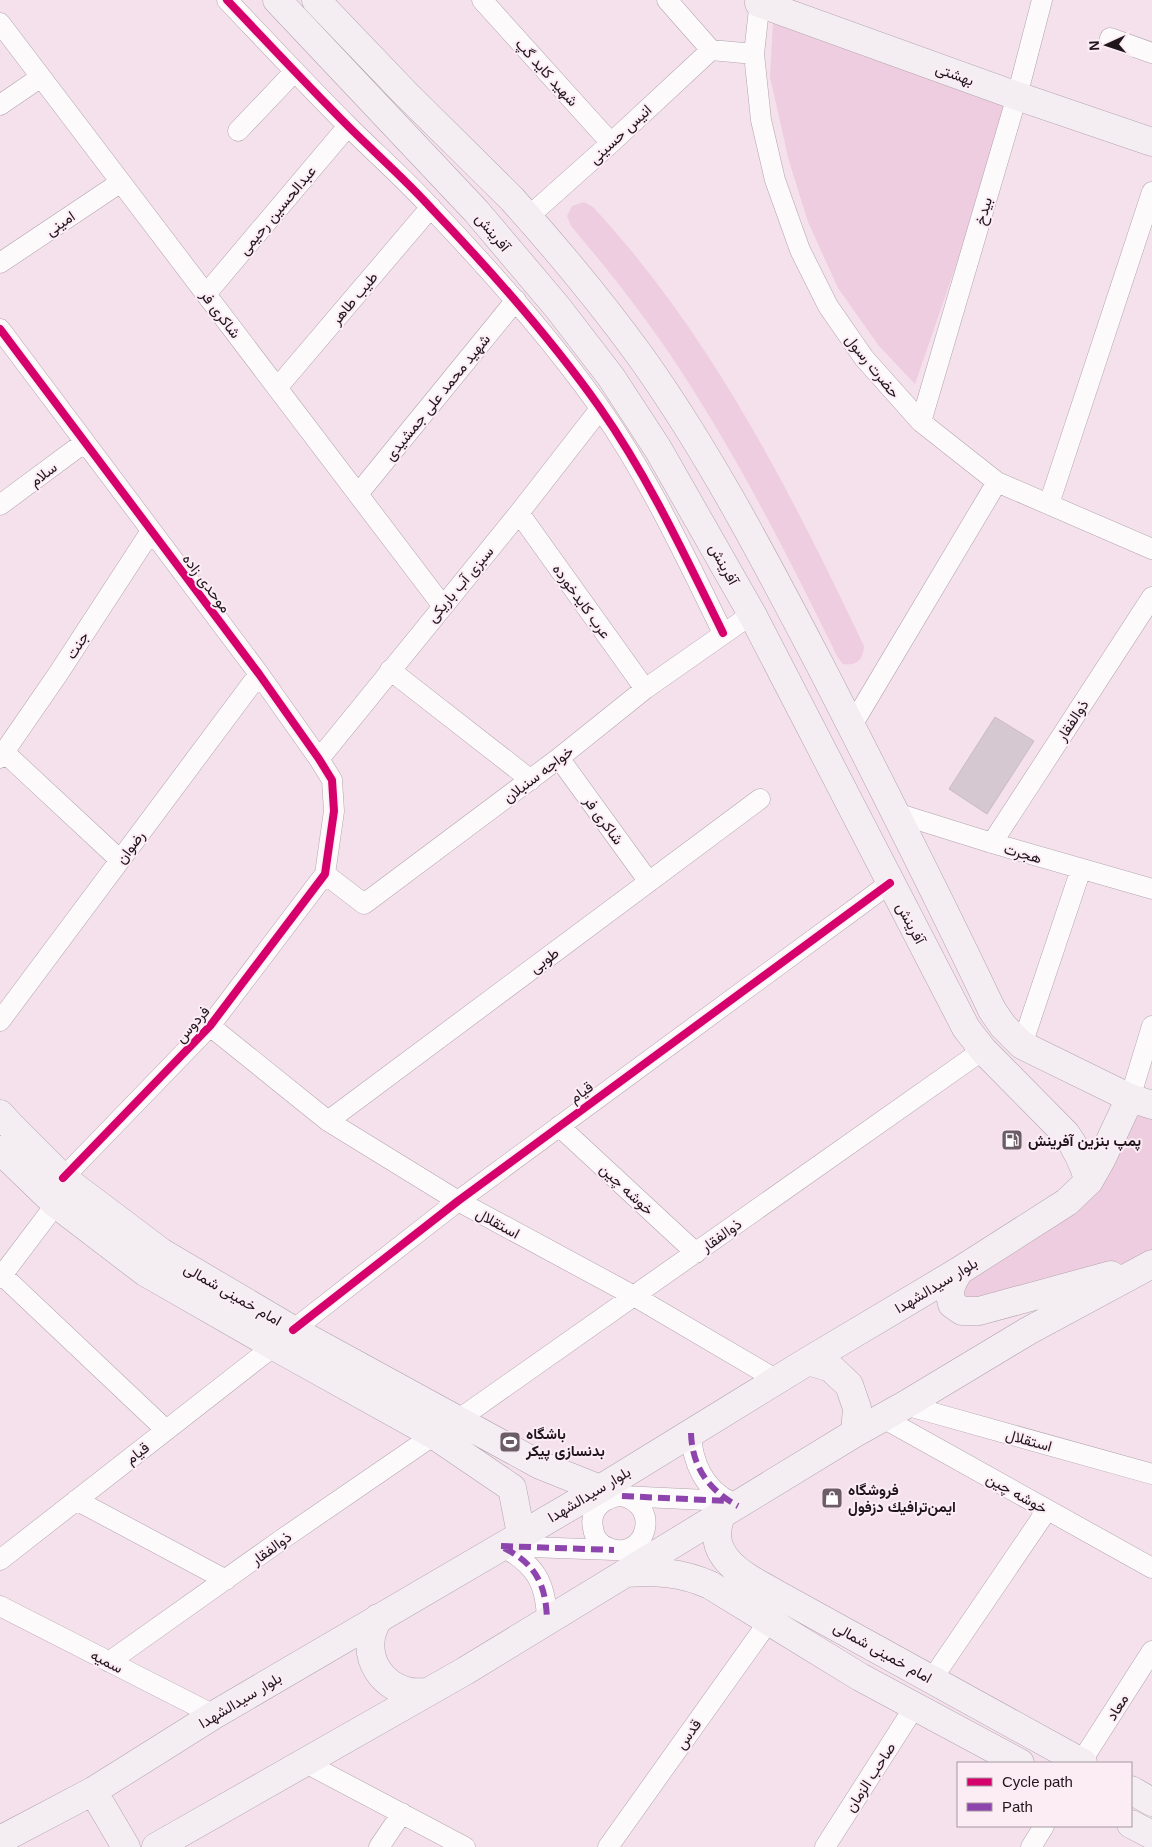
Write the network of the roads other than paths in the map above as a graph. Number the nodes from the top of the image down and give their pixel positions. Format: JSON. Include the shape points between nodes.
{"nodes":[{"id":1,"x":227,"y":0,"type":"edge"},
{"id":2,"x":277,"y":0,"type":"edge"},
{"id":3,"x":316,"y":0,"type":"edge"},
{"id":4,"x":482,"y":0,"type":"edge"},
{"id":5,"x":667,"y":0,"type":"edge"},
{"id":6,"x":1042,"y":0,"type":"edge"},
{"id":7,"x":759,"y":2,"type":"edge"},
{"id":8,"x":0,"y":23,"type":"edge"},
{"id":9,"x":1110,"y":38,"type":"dead end"},
{"id":10,"x":711,"y":50,"type":"junction"},
{"id":11,"x":1152,"y":53,"type":"edge"},
{"id":12,"x":754,"y":54,"type":"junction"},
{"id":13,"x":296,"y":71,"type":"junction"},
{"id":14,"x":41,"y":77,"type":"junction"},
{"id":15,"x":1017,"y":96,"type":"junction"},
{"id":16,"x":0,"y":105,"type":"edge"},
{"id":17,"x":348,"y":126,"type":"junction"},
{"id":18,"x":238,"y":131,"type":"dead end"},
{"id":19,"x":1152,"y":142,"type":"edge"},
{"id":20,"x":612,"y":143,"type":"junction"},
{"id":21,"x":121,"y":182,"type":"junction"},
{"id":22,"x":1152,"y":192,"type":"edge"},
{"id":23,"x":431,"y":207,"type":"junction"},
{"id":24,"x":528,"y":217,"type":"junction"},
{"id":25,"x":0,"y":263,"type":"edge"},
{"id":26,"x":206,"y":294,"type":"junction"},
{"id":27,"x":516,"y":300,"type":"junction"},
{"id":28,"x":0,"y":330,"type":"edge"},
{"id":29,"x":277,"y":388,"type":"junction"},
{"id":30,"x":600,"y":409,"type":"junction"},
{"id":31,"x":921,"y":422,"type":"junction"},
{"id":32,"x":85,"y":442,"type":"junction"},
{"id":33,"x":997,"y":482,"type":"junction"},
{"id":34,"x":358,"y":494,"type":"junction"},
{"id":35,"x":1049,"y":504,"type":"junction"},
{"id":36,"x":0,"y":505,"type":"edge"},
{"id":37,"x":519,"y":513,"type":"junction"},
{"id":38,"x":151,"y":532,"type":"junction"},
{"id":39,"x":1152,"y":549,"type":"edge"},
{"id":40,"x":1152,"y":597,"type":"edge"},
{"id":41,"x":442,"y":605,"type":"junction"},
{"id":42,"x":752,"y":614,"type":"junction"},
{"id":43,"x":723,"y":632,"type":"junction"},
{"id":44,"x":390,"y":670,"type":"junction"},
{"id":45,"x":259,"y":674,"type":"junction"},
{"id":46,"x":645,"y":689,"type":"junction"},
{"id":47,"x":851,"y":726,"type":"junction"},
{"id":48,"x":2,"y":755,"type":"edge"},
{"id":49,"x":559,"y":758,"type":"junction"},
{"id":50,"x":319,"y":759,"type":"junction"},
{"id":51,"x":531,"y":780,"type":"junction"},
{"id":52,"x":760,"y":799,"type":"dead end"},
{"id":53,"x":896,"y":813,"type":"junction"},
{"id":54,"x":992,"y":843,"type":"junction"},
{"id":55,"x":120,"y":860,"type":"junction"},
{"id":56,"x":1081,"y":869,"type":"junction"},
{"id":57,"x":325,"y":874,"type":"junction"},
{"id":58,"x":649,"y":882,"type":"junction"},
{"id":59,"x":890,"y":883,"type":"junction"},
{"id":60,"x":1152,"y":889,"type":"edge"},
{"id":61,"x":975,"y":973,"type":"junction"},
{"id":62,"x":946,"y":990,"type":"junction"},
{"id":63,"x":0,"y":1020,"type":"edge"},
{"id":64,"x":210,"y":1026,"type":"junction"},
{"id":65,"x":1152,"y":1026,"type":"edge"},
{"id":66,"x":1022,"y":1045,"type":"junction"},
{"id":67,"x":983,"y":1050,"type":"junction"},
{"id":68,"x":1141,"y":1101,"type":"edge"},
{"id":69,"x":0,"y":1114,"type":"edge"},
{"id":70,"x":328,"y":1121,"type":"junction"},
{"id":71,"x":559,"y":1126,"type":"junction"},
{"id":72,"x":0,"y":1150,"type":"edge"},
{"id":73,"x":63,"y":1178,"type":"junction"},
{"id":74,"x":1088,"y":1181,"type":"junction"},
{"id":75,"x":458,"y":1200,"type":"junction"},
{"id":76,"x":56,"y":1204,"type":"junction"},
{"id":77,"x":696,"y":1252,"type":"junction"},
{"id":78,"x":1152,"y":1263,"type":"edge"},
{"id":79,"x":959,"y":1271,"type":"junction"},
{"id":80,"x":1,"y":1276,"type":"edge"},
{"id":81,"x":634,"y":1296,"type":"junction"},
{"id":82,"x":284,"y":1338,"type":"junction"},
{"id":83,"x":808,"y":1360,"type":"junction"},
{"id":84,"x":777,"y":1380,"type":"junction"},
{"id":85,"x":894,"y":1411,"type":"junction"},
{"id":86,"x":459,"y":1419,"type":"junction"},
{"id":87,"x":166,"y":1430,"type":"junction"},
{"id":88,"x":691,"y":1433,"type":"junction"},
{"id":89,"x":856,"y":1433,"type":"junction"},
{"id":90,"x":434,"y":1435,"type":"junction"},
{"id":91,"x":540,"y":1465,"type":"junction"},
{"id":92,"x":1152,"y":1474,"type":"edge"},
{"id":93,"x":512,"y":1488,"type":"junction"},
{"id":94,"x":611,"y":1493,"type":"junction"},
{"id":95,"x":76,"y":1500,"type":"junction"},
{"id":96,"x":729,"y":1507,"type":"junction"},
{"id":97,"x":1047,"y":1510,"type":"junction"},
{"id":98,"x":511,"y":1540,"type":"junction"},
{"id":99,"x":0,"y":1560,"type":"edge"},
{"id":100,"x":618,"y":1562,"type":"junction"},
{"id":101,"x":730,"y":1565,"type":"junction"},
{"id":102,"x":1152,"y":1568,"type":"edge"},
{"id":103,"x":226,"y":1580,"type":"junction"},
{"id":104,"x":704,"y":1582,"type":"junction"},
{"id":105,"x":1,"y":1610,"type":"edge"},
{"id":106,"x":378,"y":1618,"type":"junction"},
{"id":107,"x":548,"y":1620,"type":"junction"},
{"id":108,"x":769,"y":1621,"type":"junction"},
{"id":109,"x":1152,"y":1651,"type":"edge"},
{"id":110,"x":109,"y":1662,"type":"junction"},
{"id":111,"x":932,"y":1679,"type":"junction"},
{"id":112,"x":426,"y":1692,"type":"junction"},
{"id":113,"x":915,"y":1706,"type":"junction"},
{"id":114,"x":214,"y":1715,"type":"junction"},
{"id":115,"x":304,"y":1762,"type":"junction"},
{"id":116,"x":1018,"y":1762,"type":"edge"},
{"id":117,"x":1080,"y":1762,"type":"edge"},
{"id":118,"x":1083,"y":1762,"type":"edge"},
{"id":119,"x":93,"y":1791,"type":"junction"},
{"id":120,"x":1132,"y":1791,"type":"edge"},
{"id":121,"x":1152,"y":1802,"type":"edge"},
{"id":122,"x":402,"y":1813,"type":"junction"},
{"id":123,"x":1132,"y":1825,"type":"edge"},
{"id":124,"x":1043,"y":1827,"type":"edge"},
{"id":125,"x":1152,"y":1835,"type":"edge"},
{"id":126,"x":0,"y":1840,"type":"edge"},
{"id":127,"x":126,"y":1847,"type":"edge"},
{"id":128,"x":156,"y":1847,"type":"edge"},
{"id":129,"x":378,"y":1847,"type":"edge"},
{"id":130,"x":466,"y":1847,"type":"edge"},
{"id":131,"x":608,"y":1847,"type":"edge"},
{"id":132,"x":825,"y":1847,"type":"edge"},
{"id":133,"x":1031,"y":1847,"type":"edge"}],
"edges":[{"from":1,"to":13,"type":"street"},
{"from":2,"to":42,"type":"main road","name":"آفرینش","via":[[476,211],[558,308],[611,377],[658,449]]},
{"from":3,"to":24,"type":"main road"},
{"from":4,"to":20,"type":"street","name":"شهید کاید گپ"},
{"from":5,"to":10,"type":"street"},
{"from":6,"to":15,"type":"street","name":"بیدخ"},
{"from":7,"to":12,"type":"street","name":"حضرت رسول"},
{"from":7,"to":15,"type":"main road","name":"بهشتی"},
{"from":8,"to":14,"type":"street","name":"شاکری فر"},
{"from":9,"to":11,"type":"street"},
{"from":10,"to":12,"type":"street"},
{"from":10,"to":20,"type":"street","name":"انیس حسینی"},
{"from":12,"to":31,"type":"street","name":"حضرت رسول","via":[[763,128],[775,180],[800,250],[828,306],[864,358]]},
{"from":13,"to":17,"type":"street"},
{"from":13,"to":18,"type":"street"},
{"from":14,"to":16,"type":"street"},
{"from":14,"to":21,"type":"street","name":"شاکری فر"},
{"from":15,"to":19,"type":"main road","name":"بهشتی"},
{"from":15,"to":31,"type":"street","name":"بیدخ"},
{"from":17,"to":23,"type":"street"},
{"from":17,"to":26,"type":"street","name":"عبدالحسین رحیمی"},
{"from":20,"to":24,"type":"street","name":"انیس حسینی"},
{"from":21,"to":25,"type":"street","name":"امینی"},
{"from":21,"to":26,"type":"street","name":"شاکری فر"},
{"from":22,"to":35,"type":"street"},
{"from":23,"to":27,"type":"street"},
{"from":23,"to":29,"type":"street","name":"طیب طاهر"},
{"from":24,"to":47,"type":"main road","via":[[607,311],[674,405],[724,486]]},
{"from":26,"to":29,"type":"street","name":"شاکری فر"},
{"from":27,"to":30,"type":"street"},
{"from":27,"to":34,"type":"street","name":"شهید محمد علی جمشیدی"},
{"from":28,"to":32,"type":"street","name":"موحدی زاده"},
{"from":29,"to":34,"type":"street","name":"شاکری فر"},
{"from":30,"to":37,"type":"street","name":"سبزی آب باریکی"},
{"from":30,"to":43,"type":"street","via":[[666,517]]},
{"from":31,"to":33,"type":"street","name":"حضرت رسول"},
{"from":32,"to":36,"type":"street","name":"سلام"},
{"from":32,"to":38,"type":"street","name":"موحدی زاده"},
{"from":33,"to":35,"type":"street","name":"حضرت رسول"},
{"from":33,"to":47,"type":"street"},
{"from":34,"to":41,"type":"street","name":"شاکری فر"},
{"from":35,"to":39,"type":"street","name":"حضرت رسول"},
{"from":37,"to":41,"type":"street","name":"سبزی آب باریکی"},
{"from":37,"to":46,"type":"street","name":"عرب کایدخورده"},
{"from":38,"to":45,"type":"street","name":"موحدی زاده"},
{"from":38,"to":48,"type":"street","name":"جنت"},
{"from":40,"to":54,"type":"street","name":"ذوالفقار"},
{"from":41,"to":44,"type":"street","name":"سبزی آب باریکی"},
{"from":42,"to":43,"type":"street","name":"خواجه سنبلان"},
{"from":42,"to":59,"type":"main road","name":"آفرینش"},
{"from":43,"to":46,"type":"street","name":"خواجه سنبلان"},
{"from":44,"to":50,"type":"street","name":"سبزی آب باریکی"},
{"from":44,"to":51,"type":"street"},
{"from":45,"to":50,"type":"street","name":"موحدی زاده"},
{"from":45,"to":55,"type":"street","name":"رضوان"},
{"from":46,"to":49,"type":"street","name":"خواجه سنبلان"},
{"from":47,"to":53,"type":"main road"},
{"from":48,"to":55,"type":"street"},
{"from":49,"to":51,"type":"street","name":"خواجه سنبلان"},
{"from":49,"to":58,"type":"street","name":"شاکری فر"},
{"from":50,"to":57,"type":"street","name":"موحدی زاده","via":[[332,780],[334,812]]},
{"from":51,"to":57,"type":"street","name":"خواجه سنبلان","via":[[364,904]]},
{"from":52,"to":58,"type":"street","name":"طوبی"},
{"from":53,"to":54,"type":"street","name":"هجرت"},
{"from":53,"to":61,"type":"main road"},
{"from":54,"to":56,"type":"street","name":"هجرت"},
{"from":55,"to":63,"type":"street","name":"رضوان"},
{"from":56,"to":60,"type":"street","name":"هجرت"},
{"from":56,"to":66,"type":"street"},
{"from":57,"to":64,"type":"street","name":"فردوس"},
{"from":58,"to":70,"type":"street","name":"طوبی"},
{"from":59,"to":62,"type":"main road","name":"آفرینش"},
{"from":59,"to":71,"type":"street","name":"قیام"},
{"from":61,"to":62,"type":"main road"},
{"from":61,"to":66,"type":"main road","via":[[1003,1026]]},
{"from":62,"to":67,"type":"main road","name":"آفرینش","via":[[966,1028]]},
{"from":64,"to":70,"type":"street","name":"استقلال"},
{"from":64,"to":73,"type":"street","name":"فردوس"},
{"from":65,"to":68,"type":"street"},
{"from":66,"to":68,"type":"main road"},
{"from":67,"to":74,"type":"main road","name":"آفرینش","via":[[1066,1134],[1082,1161]]},
{"from":67,"to":77,"type":"street","name":"ذوالفقار"},
{"from":68,"to":74,"type":"main road","name":"بلوار سیدالشهدا"},
{"from":69,"to":73,"type":"main road","name":"امام خمینی شمالی"},
{"from":70,"to":75,"type":"street","name":"استقلال"},
{"from":71,"to":75,"type":"street","name":"قیام"},
{"from":71,"to":77,"type":"street","name":"خوشه چین"},
{"from":72,"to":76,"type":"main road","name":"امام خمینی شمالی"},
{"from":73,"to":82,"type":"main road","name":"امام خمینی شمالی"},
{"from":74,"to":79,"type":"main road","name":"بلوار سیدالشهدا","via":[[1067,1202]]},
{"from":75,"to":81,"type":"street","name":"استقلال"},
{"from":75,"to":82,"type":"street","name":"قیام"},
{"from":76,"to":80,"type":"street"},
{"from":76,"to":82,"type":"main road","name":"امام خمینی شمالی","via":[[145,1272]]},
{"from":77,"to":81,"type":"street","name":"ذوالفقار"},
{"from":78,"to":79,"type":"main road","via":[[979,1311],[962,1311],[952,1304],[949,1292]]},
{"from":78,"to":85,"type":"main road","via":[[1028,1331]]},
{"from":79,"to":83,"type":"main road","name":"بلوار سیدالشهدا"},
{"from":80,"to":87,"type":"street"},
{"from":81,"to":84,"type":"street","name":"استقلال"},
{"from":81,"to":86,"type":"street","name":"ذوالفقار"},
{"from":82,"to":86,"type":"main road","name":"امام خمینی شمالی"},
{"from":82,"to":87,"type":"street","name":"قیام"},
{"from":82,"to":90,"type":"main road","name":"امام خمینی شمالی"},
{"from":83,"to":84,"type":"main road","name":"بلوار سیدالشهدا"},
{"from":83,"to":89,"type":"main road","via":[[831,1368],[848,1386],[857,1408]]},
{"from":84,"to":88,"type":"main road","name":"بلوار سیدالشهدا"},
{"from":85,"to":89,"type":"main road"},
{"from":85,"to":92,"type":"street","name":"استقلال"},
{"from":85,"to":97,"type":"street","name":"خوشه چین"},
{"from":86,"to":91,"type":"main road","name":"امام خمینی شمالی"},
{"from":87,"to":95,"type":"street","name":"قیام"},
{"from":88,"to":94,"type":"main road","name":"بلوار سیدالشهدا"},
{"from":88,"to":96,"type":"street","via":[[694,1456],[703,1477]]},
{"from":89,"to":96,"type":"main road"},
{"from":90,"to":93,"type":"main road","name":"امام خمینی شمالی"},
{"from":90,"to":103,"type":"street","name":"ذوالفقار"},
{"from":91,"to":93,"type":"main road","via":[[540,1473],[532,1485]]},
{"from":91,"to":94,"type":"main road","name":"امام خمینی شمالی"},
{"from":93,"to":98,"type":"main road"},
{"from":94,"to":96,"type":"street"},
{"from":94,"to":98,"type":"main road","name":"بلوار سیدالشهدا"},
{"from":94,"to":100,"type":"street","via":[[614,1496],[598,1506],[592,1523],[598,1541]]},
{"from":94,"to":100,"type":"street","via":[[637,1502],[646,1518],[644,1535],[632,1548],[623,1550]]},
{"from":95,"to":99,"type":"street","name":"قیام"},
{"from":95,"to":103,"type":"street"},
{"from":96,"to":100,"type":"main road"},
{"from":96,"to":101,"type":"main road","name":"امام خمینی شمالی","via":[[717,1524],[717,1537],[721,1553]]},
{"from":97,"to":102,"type":"street","name":"خوشه چین"},
{"from":97,"to":111,"type":"street"},
{"from":98,"to":100,"type":"street"},
{"from":98,"to":106,"type":"main road","name":"بلوار سیدالشهدا"},
{"from":98,"to":107,"type":"street","via":[[517,1555],[531,1567],[541,1583],[547,1601]]},
{"from":100,"to":104,"type":"main road","name":"امام خمینی شمالی"},
{"from":100,"to":107,"type":"main road"},
{"from":101,"to":104,"type":"main road","via":[[720,1560],[711,1562],[705,1568]]},
{"from":101,"to":111,"type":"main road","name":"امام خمینی شمالی"},
{"from":103,"to":110,"type":"street","name":"ذوالفقار"},
{"from":104,"to":108,"type":"main road","name":"امام خمینی شمالی"},
{"from":105,"to":110,"type":"street","name":"سمیه"},
{"from":106,"to":112,"type":"main road","via":[[371,1635],[370,1654],[377,1671],[390,1684],[408,1692]]},
{"from":106,"to":114,"type":"main road","name":"بلوار سیدالشهدا"},
{"from":107,"to":112,"type":"main road"},
{"from":108,"to":113,"type":"main road","name":"امام خمینی شمالی","via":[[860,1677]]},
{"from":108,"to":131,"type":"street","name":"قدس"},
{"from":109,"to":118,"type":"street","name":"معاد"},
{"from":110,"to":114,"type":"street","name":"سمیه"},
{"from":111,"to":117,"type":"main road","name":"امام خمینی شمالی"},
{"from":112,"to":115,"type":"main road"},
{"from":113,"to":116,"type":"main road","name":"امام خمینی شمالی"},
{"from":113,"to":132,"type":"street","name":"صاحب الزمان"},
{"from":114,"to":119,"type":"main road","name":"بلوار سیدالشهدا"},
{"from":115,"to":122,"type":"street"},
{"from":115,"to":128,"type":"main road"},
{"from":119,"to":126,"type":"main road","name":"بلوار سیدالشهدا"},
{"from":119,"to":127,"type":"main road"},
{"from":120,"to":121,"type":"main road"},
{"from":122,"to":129,"type":"street"},
{"from":122,"to":130,"type":"street"},
{"from":123,"to":125,"type":"main road"},
{"from":124,"to":133,"type":"street"}]}
